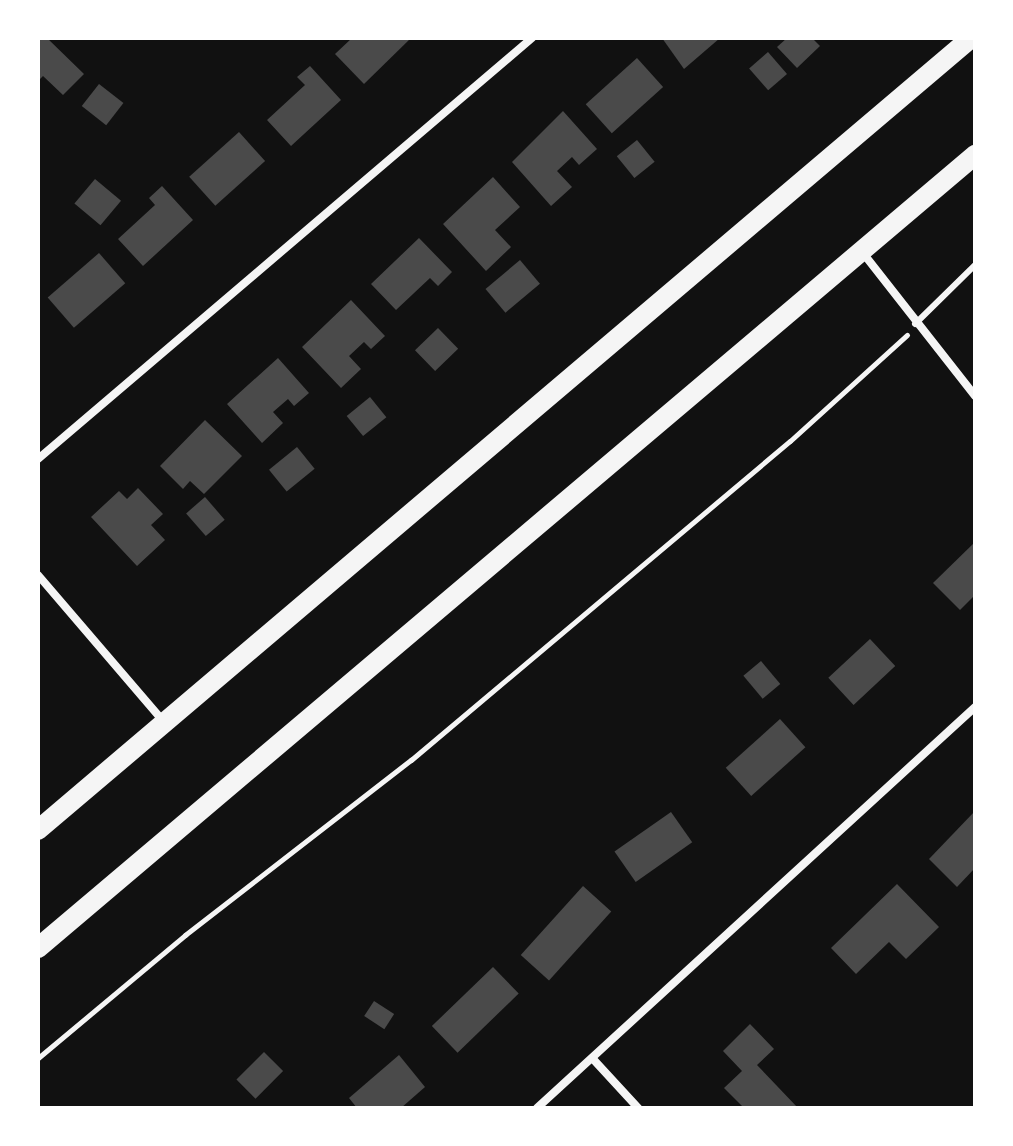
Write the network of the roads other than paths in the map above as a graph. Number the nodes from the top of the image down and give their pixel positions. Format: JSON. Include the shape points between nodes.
{"nodes":[{"id":1,"x":532,"y":38,"type":"edge"},
{"id":2,"x":971,"y":38,"type":"edge"},
{"id":3,"x":975,"y":155,"type":"edge"},
{"id":4,"x":862,"y":253,"type":"junction"},
{"id":5,"x":975,"y":265,"type":"edge"},
{"id":6,"x":915,"y":324,"type":"junction"},
{"id":7,"x":975,"y":396,"type":"edge"},
{"id":8,"x":38,"y":459,"type":"edge"},
{"id":9,"x":38,"y":575,"type":"edge"},
{"id":10,"x":975,"y":707,"type":"edge"},
{"id":11,"x":164,"y":722,"type":"junction"},
{"id":12,"x":38,"y":830,"type":"edge"},
{"id":13,"x":38,"y":948,"type":"edge"},
{"id":14,"x":593,"y":1059,"type":"junction"},
{"id":15,"x":537,"y":1108,"type":"edge"},
{"id":16,"x":638,"y":1108,"type":"edge"}],
"edges":[{"from":1,"to":8,"type":"street"},
{"from":2,"to":11,"type":"main road"},
{"from":3,"to":4,"type":"main road"},
{"from":4,"to":6,"type":"street"},
{"from":4,"to":13,"type":"main road"},
{"from":5,"to":6,"type":"lane"},
{"from":6,"to":7,"type":"street"},
{"from":9,"to":11,"type":"street"},
{"from":10,"to":14,"type":"street"},
{"from":11,"to":12,"type":"main road"},
{"from":14,"to":15,"type":"street"},
{"from":14,"to":16,"type":"street"}]}
